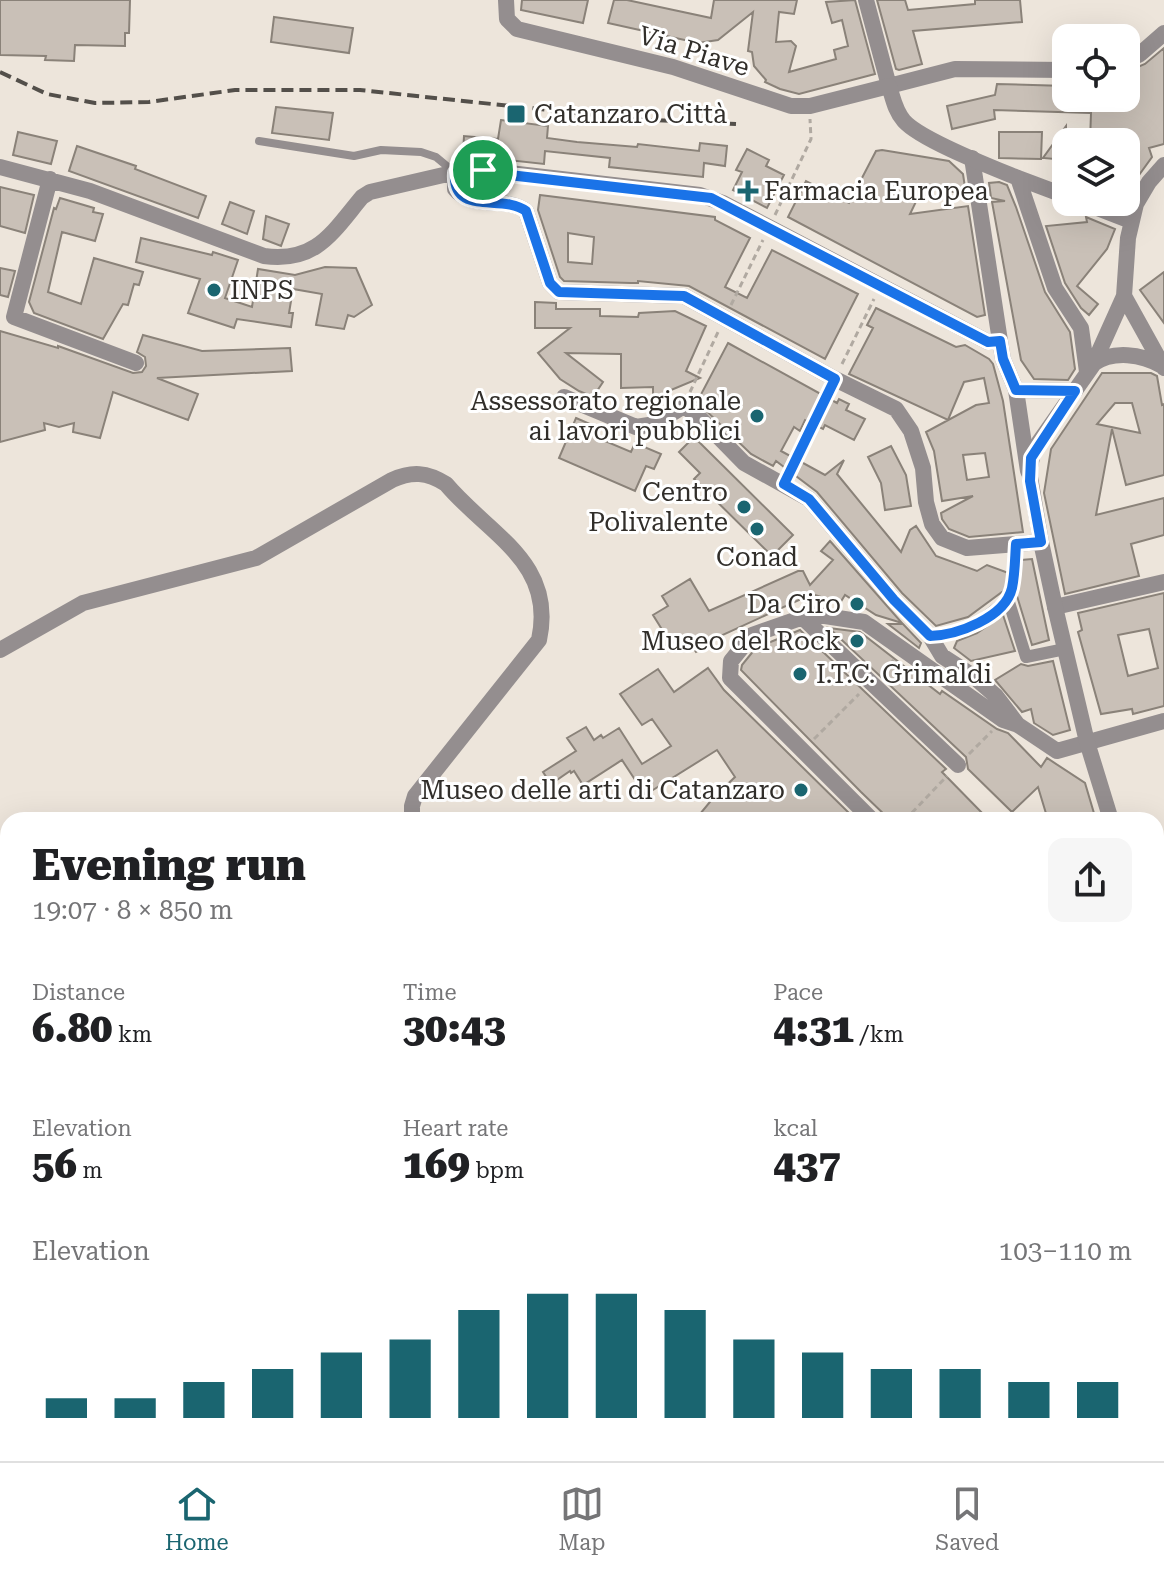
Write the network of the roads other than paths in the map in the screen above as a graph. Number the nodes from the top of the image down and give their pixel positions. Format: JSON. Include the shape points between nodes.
{"nodes":[{"id":1,"x":506,"y":0,"type":"edge"},
{"id":2,"x":866,"y":0,"type":"edge"},
{"id":3,"x":1164,"y":33,"type":"edge"},
{"id":4,"x":1140,"y":54,"type":"edge"},
{"id":5,"x":1052,"y":70,"type":"edge"},
{"id":6,"x":889,"y":86,"type":"junction"},
{"id":7,"x":259,"y":141,"type":"dead end"},
{"id":8,"x":972,"y":158,"type":"junction"},
{"id":9,"x":1164,"y":165,"type":"edge"},
{"id":10,"x":0,"y":167,"type":"edge"},
{"id":11,"x":455,"y":173,"type":"junction"},
{"id":12,"x":1018,"y":178,"type":"junction"},
{"id":13,"x":50,"y":179,"type":"junction"},
{"id":14,"x":1052,"y":191,"type":"edge"},
{"id":15,"x":1118,"y":216,"type":"edge"},
{"id":16,"x":1131,"y":221,"type":"junction"},
{"id":17,"x":1124,"y":296,"type":"junction"},
{"id":18,"x":1000,"y":341,"type":"junction"},
{"id":19,"x":136,"y":363,"type":"dead end"},
{"id":20,"x":1163,"y":367,"type":"edge"},
{"id":21,"x":1090,"y":368,"type":"junction"},
{"id":22,"x":1016,"y":390,"type":"junction"},
{"id":23,"x":1075,"y":391,"type":"junction"},
{"id":24,"x":564,"y":397,"type":"dead end"},
{"id":25,"x":1030,"y":481,"type":"junction"},
{"id":26,"x":1041,"y":542,"type":"junction"},
{"id":27,"x":1164,"y":582,"type":"edge"},
{"id":28,"x":1055,"y":607,"type":"junction"},
{"id":29,"x":802,"y":617,"type":"junction"},
{"id":30,"x":930,"y":636,"type":"junction"},
{"id":31,"x":1065,"y":649,"type":"junction"},
{"id":32,"x":0,"y":650,"type":"edge"},
{"id":33,"x":1164,"y":721,"type":"edge"},
{"id":34,"x":1010,"y":722,"type":"junction"},
{"id":35,"x":1087,"y":742,"type":"junction"},
{"id":36,"x":958,"y":765,"type":"road end"},
{"id":37,"x":412,"y":812,"type":"edge"},
{"id":38,"x":857,"y":812,"type":"edge"},
{"id":39,"x":1109,"y":812,"type":"edge"}],
"edges":[{"from":1,"to":6,"type":"street","name":"Via Piave","via":[[507,19],[517,29],[673,67],[782,104],[810,106]]},
{"from":2,"to":6,"type":"street"},
{"from":3,"to":4,"type":"street"},
{"from":5,"to":6,"type":"street","name":"Via Piave","via":[[955,69]]},
{"from":6,"to":8,"type":"street","via":[[897,112],[909,126]]},
{"from":7,"to":11,"type":"lane","via":[[354,156],[381,150],[421,152]]},
{"from":8,"to":12,"type":"street"},
{"from":8,"to":18,"type":"street"},
{"from":9,"to":16,"type":"street","via":[[1142,192]]},
{"from":10,"to":13,"type":"street"},
{"from":11,"to":13,"type":"street","via":[[370,192],[316,248],[283,258],[264,256]]},
{"from":11,"to":18,"type":"street","via":[[483,170],[700,195],[988,342]]},
{"from":11,"to":26,"type":"street","via":[[455,189],[464,198],[515,204],[526,211],[550,283],[559,292],[684,296],[896,409],[911,431],[932,524],[942,538],[967,548]]},
{"from":12,"to":14,"type":"street"},
{"from":12,"to":21,"type":"street","via":[[1055,288],[1081,328]]},
{"from":13,"to":19,"type":"street","via":[[14,317]]},
{"from":15,"to":16,"type":"street"},
{"from":16,"to":17,"type":"street"},
{"from":17,"to":20,"type":"street"},
{"from":17,"to":21,"type":"street"},
{"from":18,"to":22,"type":"street"},
{"from":20,"to":21,"type":"street","via":[[1134,356],[1109,357]]},
{"from":21,"to":23,"type":"street"},
{"from":22,"to":23,"type":"street"},
{"from":22,"to":25,"type":"street"},
{"from":23,"to":25,"type":"street","via":[[1034,449]]},
{"from":24,"to":30,"type":"street","via":[[636,427],[655,424],[684,406],[744,463],[809,499]]},
{"from":25,"to":26,"type":"street"},
{"from":26,"to":28,"type":"street"},
{"from":27,"to":28,"type":"street"},
{"from":28,"to":31,"type":"street"},
{"from":29,"to":34,"type":"street","via":[[864,622]]},
{"from":29,"to":36,"type":"street"},
{"from":29,"to":38,"type":"street","via":[[752,635],[731,661],[730,678]]},
{"from":30,"to":31,"type":"street","via":[[964,631],[1008,599],[1026,657]]},
{"from":30,"to":34,"type":"street","via":[[942,656],[996,696]]},
{"from":31,"to":35,"type":"street"},
{"from":32,"to":37,"type":"street","via":[[83,603],[256,558],[392,480],[405,474],[433,476],[528,565],[542,601],[543,621],[539,640],[415,796]]},
{"from":33,"to":35,"type":"street"},
{"from":34,"to":35,"type":"street","via":[[1057,751]]},
{"from":35,"to":39,"type":"street"}]}
